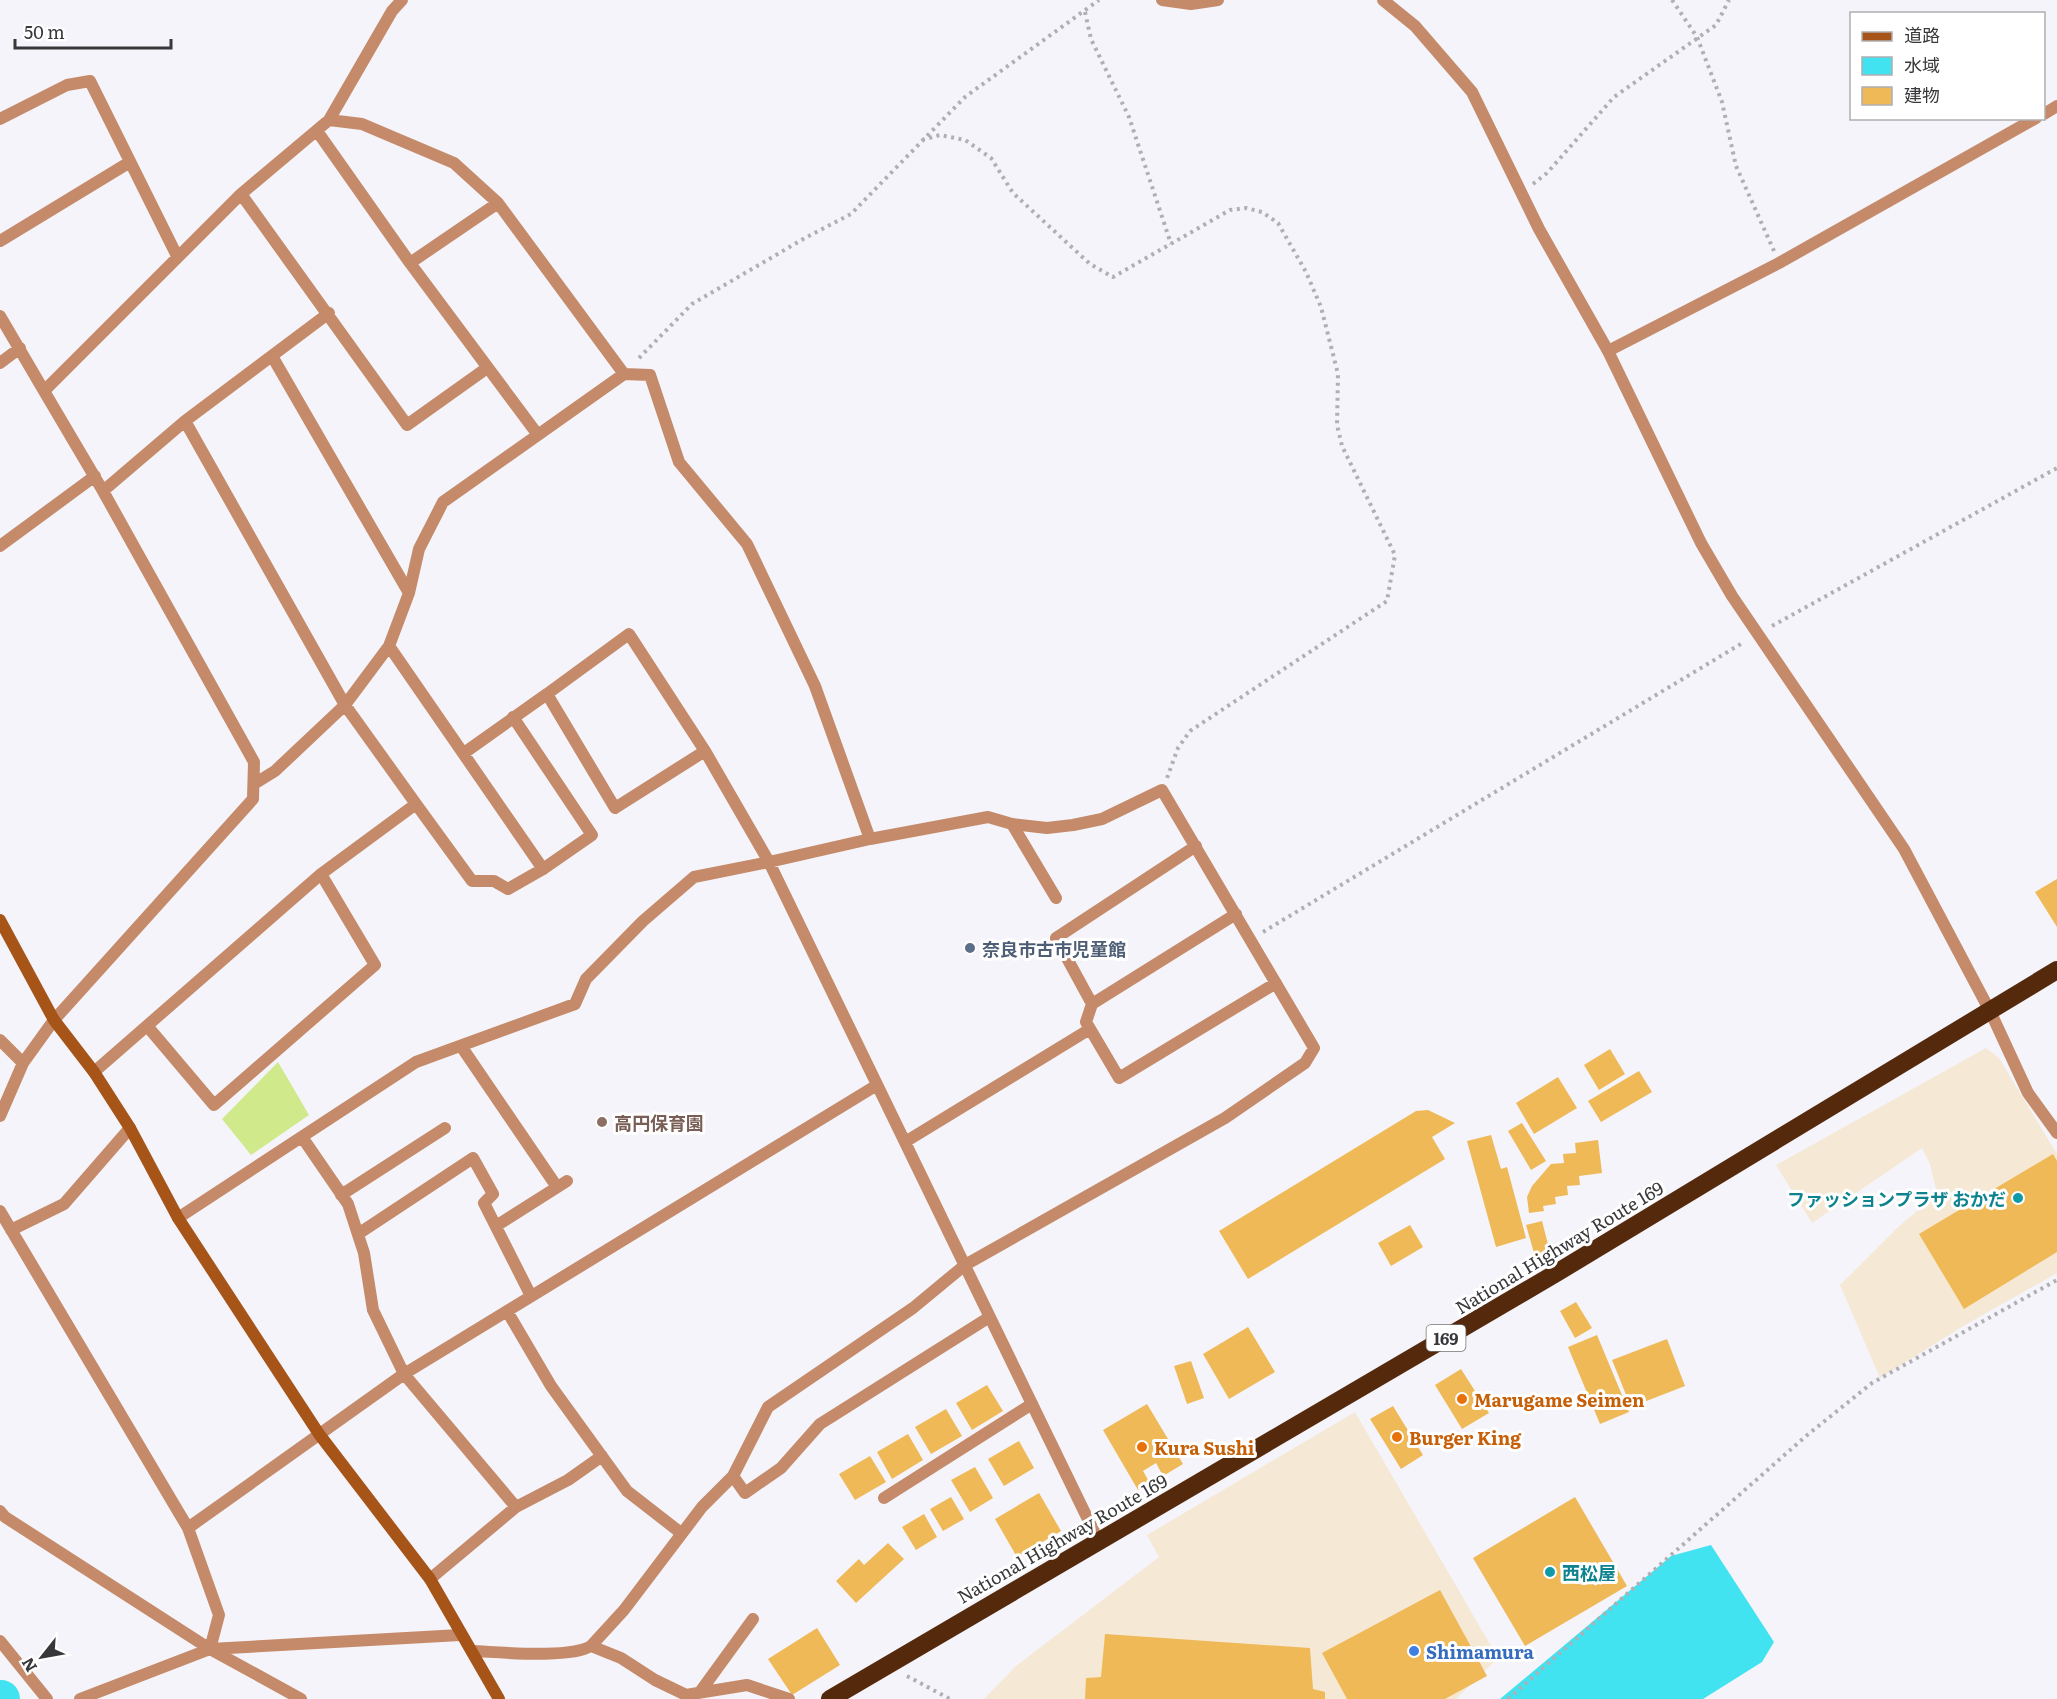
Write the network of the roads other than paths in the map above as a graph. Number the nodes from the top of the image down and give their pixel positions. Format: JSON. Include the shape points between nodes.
{"nodes":[{"id":1,"x":402,"y":0,"type":"edge"},
{"id":2,"x":1162,"y":0,"type":"edge"},
{"id":3,"x":1218,"y":0,"type":"edge"},
{"id":4,"x":1383,"y":0,"type":"edge"},
{"id":5,"x":1,"y":118,"type":"edge"},
{"id":6,"x":329,"y":120,"type":"junction"},
{"id":7,"x":2032,"y":120,"type":"edge"},
{"id":8,"x":317,"y":131,"type":"junction"},
{"id":9,"x":130,"y":162,"type":"junction"},
{"id":10,"x":241,"y":194,"type":"junction"},
{"id":11,"x":498,"y":203,"type":"junction"},
{"id":12,"x":0,"y":241,"type":"edge"},
{"id":13,"x":177,"y":256,"type":"junction"},
{"id":14,"x":410,"y":262,"type":"junction"},
{"id":15,"x":329,"y":313,"type":"junction"},
{"id":16,"x":0,"y":316,"type":"edge"},
{"id":17,"x":20,"y":348,"type":"junction"},
{"id":18,"x":1608,"y":351,"type":"junction"},
{"id":19,"x":272,"y":356,"type":"junction"},
{"id":20,"x":0,"y":363,"type":"edge"},
{"id":21,"x":487,"y":368,"type":"junction"},
{"id":22,"x":624,"y":374,"type":"junction"},
{"id":23,"x":44,"y":391,"type":"junction"},
{"id":24,"x":184,"y":421,"type":"junction"},
{"id":25,"x":538,"y":435,"type":"junction"},
{"id":26,"x":95,"y":476,"type":"junction"},
{"id":27,"x":103,"y":490,"type":"junction"},
{"id":28,"x":0,"y":546,"type":"edge"},
{"id":29,"x":409,"y":592,"type":"junction"},
{"id":30,"x":389,"y":646,"type":"junction"},
{"id":31,"x":547,"y":694,"type":"junction"},
{"id":32,"x":345,"y":705,"type":"junction"},
{"id":33,"x":513,"y":717,"type":"junction"},
{"id":34,"x":705,"y":752,"type":"junction"},
{"id":35,"x":464,"y":753,"type":"junction"},
{"id":36,"x":254,"y":784,"type":"junction"},
{"id":37,"x":416,"y":804,"type":"junction"},
{"id":38,"x":1012,"y":824,"type":"junction"},
{"id":39,"x":870,"y":839,"type":"junction"},
{"id":40,"x":1196,"y":846,"type":"junction"},
{"id":41,"x":769,"y":862,"type":"junction"},
{"id":42,"x":543,"y":869,"type":"junction"},
{"id":43,"x":321,"y":874,"type":"junction"},
{"id":44,"x":1056,"y":898,"type":"dead end"},
{"id":45,"x":1236,"y":914,"type":"junction"},
{"id":46,"x":0,"y":920,"type":"edge"},
{"id":47,"x":2057,"y":970,"type":"edge"},
{"id":48,"x":1276,"y":983,"type":"junction"},
{"id":49,"x":1092,"y":1004,"type":"junction"},
{"id":50,"x":1991,"y":1013,"type":"junction"},
{"id":51,"x":54,"y":1020,"type":"junction"},
{"id":52,"x":148,"y":1027,"type":"junction"},
{"id":53,"x":1090,"y":1029,"type":"junction"},
{"id":54,"x":0,"y":1040,"type":"edge"},
{"id":55,"x":461,"y":1046,"type":"junction"},
{"id":56,"x":23,"y":1063,"type":"junction"},
{"id":57,"x":94,"y":1072,"type":"junction"},
{"id":58,"x":877,"y":1085,"type":"junction"},
{"id":59,"x":0,"y":1116,"type":"edge"},
{"id":60,"x":130,"y":1128,"type":"junction"},
{"id":61,"x":445,"y":1128,"type":"dead end"},
{"id":62,"x":2057,"y":1133,"type":"edge"},
{"id":63,"x":302,"y":1137,"type":"junction"},
{"id":64,"x":905,"y":1142,"type":"junction"},
{"id":65,"x":341,"y":1195,"type":"junction"},
{"id":66,"x":0,"y":1210,"type":"edge"},
{"id":67,"x":178,"y":1218,"type":"junction"},
{"id":68,"x":496,"y":1226,"type":"junction"},
{"id":69,"x":11,"y":1230,"type":"junction"},
{"id":70,"x":358,"y":1234,"type":"junction"},
{"id":71,"x":965,"y":1266,"type":"junction"},
{"id":72,"x":531,"y":1296,"type":"junction"},
{"id":73,"x":507,"y":1311,"type":"junction"},
{"id":74,"x":988,"y":1318,"type":"junction"},
{"id":75,"x":404,"y":1374,"type":"junction"},
{"id":76,"x":1032,"y":1404,"type":"junction"},
{"id":77,"x":319,"y":1434,"type":"junction"},
{"id":78,"x":602,"y":1456,"type":"junction"},
{"id":79,"x":733,"y":1476,"type":"junction"},
{"id":80,"x":884,"y":1498,"type":"dead end"},
{"id":81,"x":516,"y":1507,"type":"junction"},
{"id":82,"x":0,"y":1511,"type":"edge"},
{"id":83,"x":188,"y":1528,"type":"junction"},
{"id":84,"x":681,"y":1533,"type":"junction"},
{"id":85,"x":1099,"y":1542,"type":"junction"},
{"id":86,"x":430,"y":1579,"type":"junction"},
{"id":87,"x":753,"y":1619,"type":"dead end"},
{"id":88,"x":460,"y":1635,"type":"junction"},
{"id":89,"x":0,"y":1641,"type":"edge"},
{"id":90,"x":591,"y":1646,"type":"junction"},
{"id":91,"x":210,"y":1649,"type":"junction"},
{"id":92,"x":472,"y":1651,"type":"junction"},
{"id":93,"x":700,"y":1692,"type":"junction"},
{"id":94,"x":47,"y":1699,"type":"edge"},
{"id":95,"x":80,"y":1699,"type":"edge"},
{"id":96,"x":301,"y":1699,"type":"edge"},
{"id":97,"x":499,"y":1699,"type":"edge"},
{"id":98,"x":789,"y":1699,"type":"edge"},
{"id":99,"x":830,"y":1699,"type":"edge"}],
"edges":[{"from":1,"to":6,"type":"street"},
{"from":2,"to":3,"type":"street","via":[[1191,4]]},
{"from":4,"to":18,"type":"street","via":[[1415,26],[1472,92],[1521,193]]},
{"from":5,"to":9,"type":"street","via":[[67,85],[90,81]]},
{"from":6,"to":8,"type":"street"},
{"from":6,"to":11,"type":"street","via":[[362,124],[454,163]]},
{"from":7,"to":18,"type":"street","via":[[1779,262]]},
{"from":8,"to":10,"type":"street"},
{"from":8,"to":14,"type":"street"},
{"from":9,"to":12,"type":"street"},
{"from":9,"to":13,"type":"street"},
{"from":10,"to":13,"type":"street"},
{"from":10,"to":15,"type":"street"},
{"from":11,"to":14,"type":"street"},
{"from":11,"to":22,"type":"street"},
{"from":13,"to":23,"type":"street"},
{"from":14,"to":21,"type":"street"},
{"from":15,"to":19,"type":"street"},
{"from":15,"to":21,"type":"street","via":[[407,425]]},
{"from":16,"to":17,"type":"street"},
{"from":17,"to":20,"type":"street"},
{"from":17,"to":23,"type":"street"},
{"from":18,"to":50,"type":"street","via":[[1701,543],[1732,596],[1904,849]]},
{"from":19,"to":24,"type":"street"},
{"from":19,"to":29,"type":"street"},
{"from":21,"to":25,"type":"street"},
{"from":22,"to":25,"type":"street"},
{"from":22,"to":39,"type":"street","via":[[650,375],[679,462],[747,544],[815,686]]},
{"from":23,"to":26,"type":"street"},
{"from":24,"to":27,"type":"street"},
{"from":24,"to":32,"type":"street"},
{"from":25,"to":29,"type":"street","via":[[443,502],[419,549]]},
{"from":26,"to":27,"type":"street"},
{"from":26,"to":28,"type":"street"},
{"from":27,"to":36,"type":"street","via":[[254,762]]},
{"from":29,"to":30,"type":"street"},
{"from":30,"to":32,"type":"street"},
{"from":30,"to":35,"type":"street"},
{"from":31,"to":33,"type":"street"},
{"from":31,"to":34,"type":"street","via":[[615,808]]},
{"from":31,"to":34,"type":"street","via":[[629,634]]},
{"from":32,"to":36,"type":"street","via":[[275,771]]},
{"from":32,"to":37,"type":"street"},
{"from":33,"to":35,"type":"street"},
{"from":33,"to":42,"type":"street","via":[[592,835]]},
{"from":34,"to":41,"type":"street"},
{"from":35,"to":42,"type":"street"},
{"from":36,"to":51,"type":"street","via":[[253,800]]},
{"from":37,"to":42,"type":"street","via":[[472,881],[494,881],[508,889]]},
{"from":37,"to":43,"type":"street"},
{"from":38,"to":39,"type":"street","via":[[987,817]]},
{"from":38,"to":40,"type":"street","via":[[1047,828],[1102,819],[1162,790]]},
{"from":38,"to":44,"type":"street"},
{"from":39,"to":41,"type":"street"},
{"from":40,"to":45,"type":"street"},
{"from":40,"to":49,"type":"street","via":[[1056,938]]},
{"from":41,"to":55,"type":"street","via":[[693,877],[586,979],[575,1005]]},
{"from":41,"to":58,"type":"street"},
{"from":43,"to":52,"type":"street"},
{"from":43,"to":52,"type":"street","via":[[375,965],[214,1105]]},
{"from":45,"to":48,"type":"street"},
{"from":45,"to":49,"type":"street"},
{"from":46,"to":51,"type":"street"},
{"from":47,"to":50,"type":"highway","name":"National Highway Route 169","number":"169"},
{"from":48,"to":53,"type":"street","via":[[1119,1078]]},
{"from":48,"to":71,"type":"street","via":[[1314,1048],[1305,1063],[1226,1118]]},
{"from":49,"to":53,"type":"street","via":[[1086,1022]]},
{"from":50,"to":62,"type":"street","via":[[2028,1093]]},
{"from":50,"to":85,"type":"highway","name":"National Highway Route 169","number":"169"},
{"from":51,"to":56,"type":"street"},
{"from":51,"to":57,"type":"street"},
{"from":52,"to":57,"type":"street"},
{"from":53,"to":64,"type":"street"},
{"from":54,"to":56,"type":"street"},
{"from":55,"to":63,"type":"street","via":[[416,1062]]},
{"from":55,"to":68,"type":"street","via":[[562,1184]]},
{"from":56,"to":59,"type":"street"},
{"from":57,"to":60,"type":"street"},
{"from":58,"to":64,"type":"street"},
{"from":58,"to":72,"type":"street"},
{"from":60,"to":67,"type":"street"},
{"from":60,"to":69,"type":"street","via":[[64,1204]]},
{"from":61,"to":65,"type":"street"},
{"from":63,"to":65,"type":"street"},
{"from":63,"to":67,"type":"street"},
{"from":64,"to":71,"type":"street"},
{"from":65,"to":70,"type":"street"},
{"from":66,"to":69,"type":"street"},
{"from":67,"to":77,"type":"street"},
{"from":68,"to":70,"type":"street","via":[[484,1203],[493,1194],[473,1158]]},
{"from":68,"to":72,"type":"street"},
{"from":69,"to":83,"type":"street"},
{"from":70,"to":75,"type":"street","via":[[373,1310]]},
{"from":71,"to":74,"type":"street"},
{"from":71,"to":79,"type":"street","via":[[913,1308],[768,1407]]},
{"from":72,"to":73,"type":"street"},
{"from":73,"to":75,"type":"street"},
{"from":73,"to":78,"type":"street","via":[[550,1386]]},
{"from":74,"to":76,"type":"street"},
{"from":74,"to":79,"type":"street","via":[[820,1424],[781,1468],[745,1493]]},
{"from":75,"to":77,"type":"street"},
{"from":75,"to":81,"type":"street"},
{"from":76,"to":80,"type":"street"},
{"from":76,"to":85,"type":"street"},
{"from":77,"to":83,"type":"street"},
{"from":77,"to":86,"type":"street"},
{"from":78,"to":81,"type":"street","via":[[568,1480]]},
{"from":78,"to":84,"type":"street","via":[[627,1491]]},
{"from":79,"to":84,"type":"street"},
{"from":81,"to":86,"type":"street"},
{"from":82,"to":91,"type":"street"},
{"from":83,"to":91,"type":"street","via":[[219,1615]]},
{"from":84,"to":90,"type":"street","via":[[624,1610]]},
{"from":85,"to":99,"type":"highway","name":"National Highway Route 169","number":"169"},
{"from":86,"to":88,"type":"street"},
{"from":87,"to":93,"type":"street"},
{"from":88,"to":91,"type":"street"},
{"from":88,"to":92,"type":"street"},
{"from":89,"to":94,"type":"street"},
{"from":90,"to":92,"type":"street","via":[[583,1651],[538,1653]]},
{"from":90,"to":93,"type":"street","via":[[621,1658],[686,1695]]},
{"from":91,"to":95,"type":"street"},
{"from":91,"to":96,"type":"street"},
{"from":92,"to":97,"type":"street"},
{"from":93,"to":98,"type":"street","via":[[747,1685]]}]}
